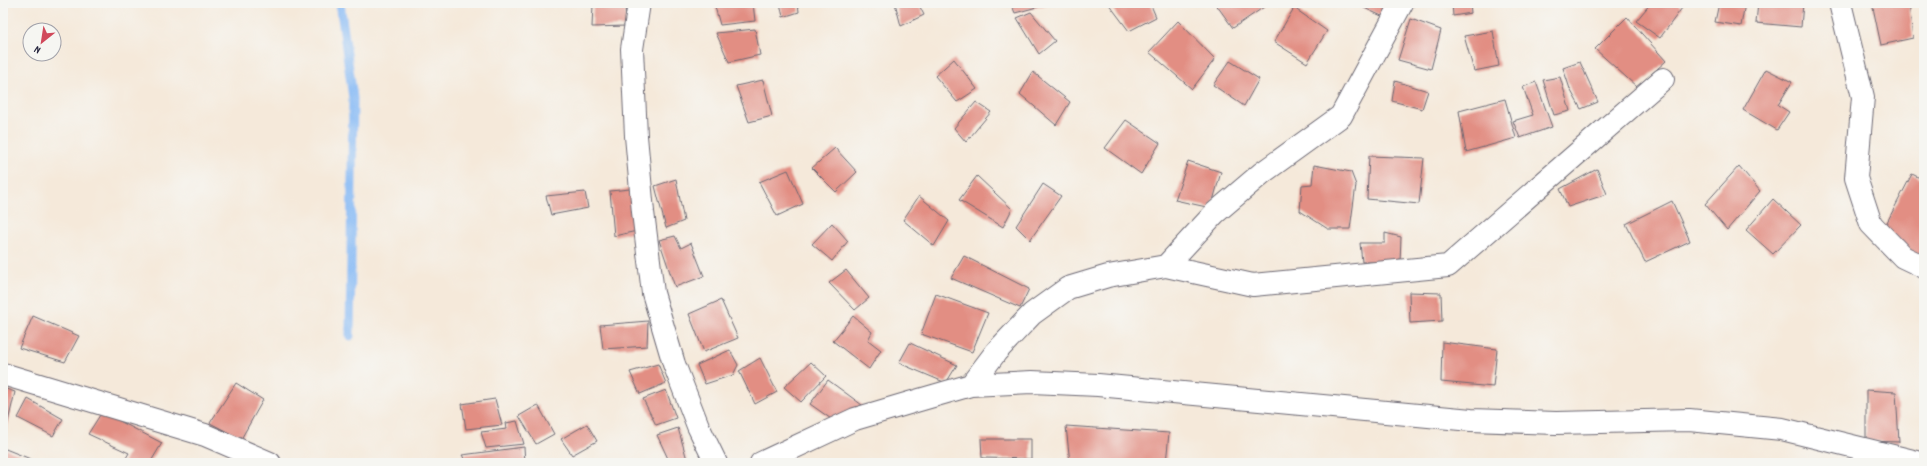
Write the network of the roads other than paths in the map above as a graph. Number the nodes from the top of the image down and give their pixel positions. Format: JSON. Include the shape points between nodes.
{"nodes":[{"id":1,"x":639,"y":3,"type":"edge"},
{"id":2,"x":1402,"y":3,"type":"edge"},
{"id":3,"x":1840,"y":3,"type":"edge"},
{"id":4,"x":1663,"y":79,"type":"dead end"},
{"id":5,"x":1166,"y":266,"type":"junction"},
{"id":6,"x":1924,"y":267,"type":"edge"},
{"id":7,"x":3,"y":374,"type":"edge"},
{"id":8,"x":971,"y":385,"type":"junction"},
{"id":9,"x":270,"y":463,"type":"edge"},
{"id":10,"x":716,"y":463,"type":"edge"},
{"id":11,"x":761,"y":463,"type":"edge"},
{"id":12,"x":1921,"y":463,"type":"edge"}],
"edges":[{"from":1,"to":10,"type":"street","via":[[632,48],[636,128],[643,212],[654,293],[674,364],[698,426]]},
{"from":2,"to":5,"type":"street","via":[[1341,116],[1256,178],[1215,213]]},
{"from":3,"to":6,"type":"street","via":[[1864,97],[1856,178],[1871,224],[1903,257]]},
{"from":4,"to":5,"type":"street","via":[[1448,266],[1253,285]]},
{"from":5,"to":8,"type":"street","via":[[1108,276],[1068,288],[1032,314],[996,352]]},
{"from":7,"to":9,"type":"street","via":[[205,435]]},
{"from":8,"to":11,"type":"street","via":[[855,419]]},
{"from":8,"to":12,"type":"street","via":[[1032,382],[1098,385],[1471,420],[1556,423],[1689,420],[1782,429]]}]}
